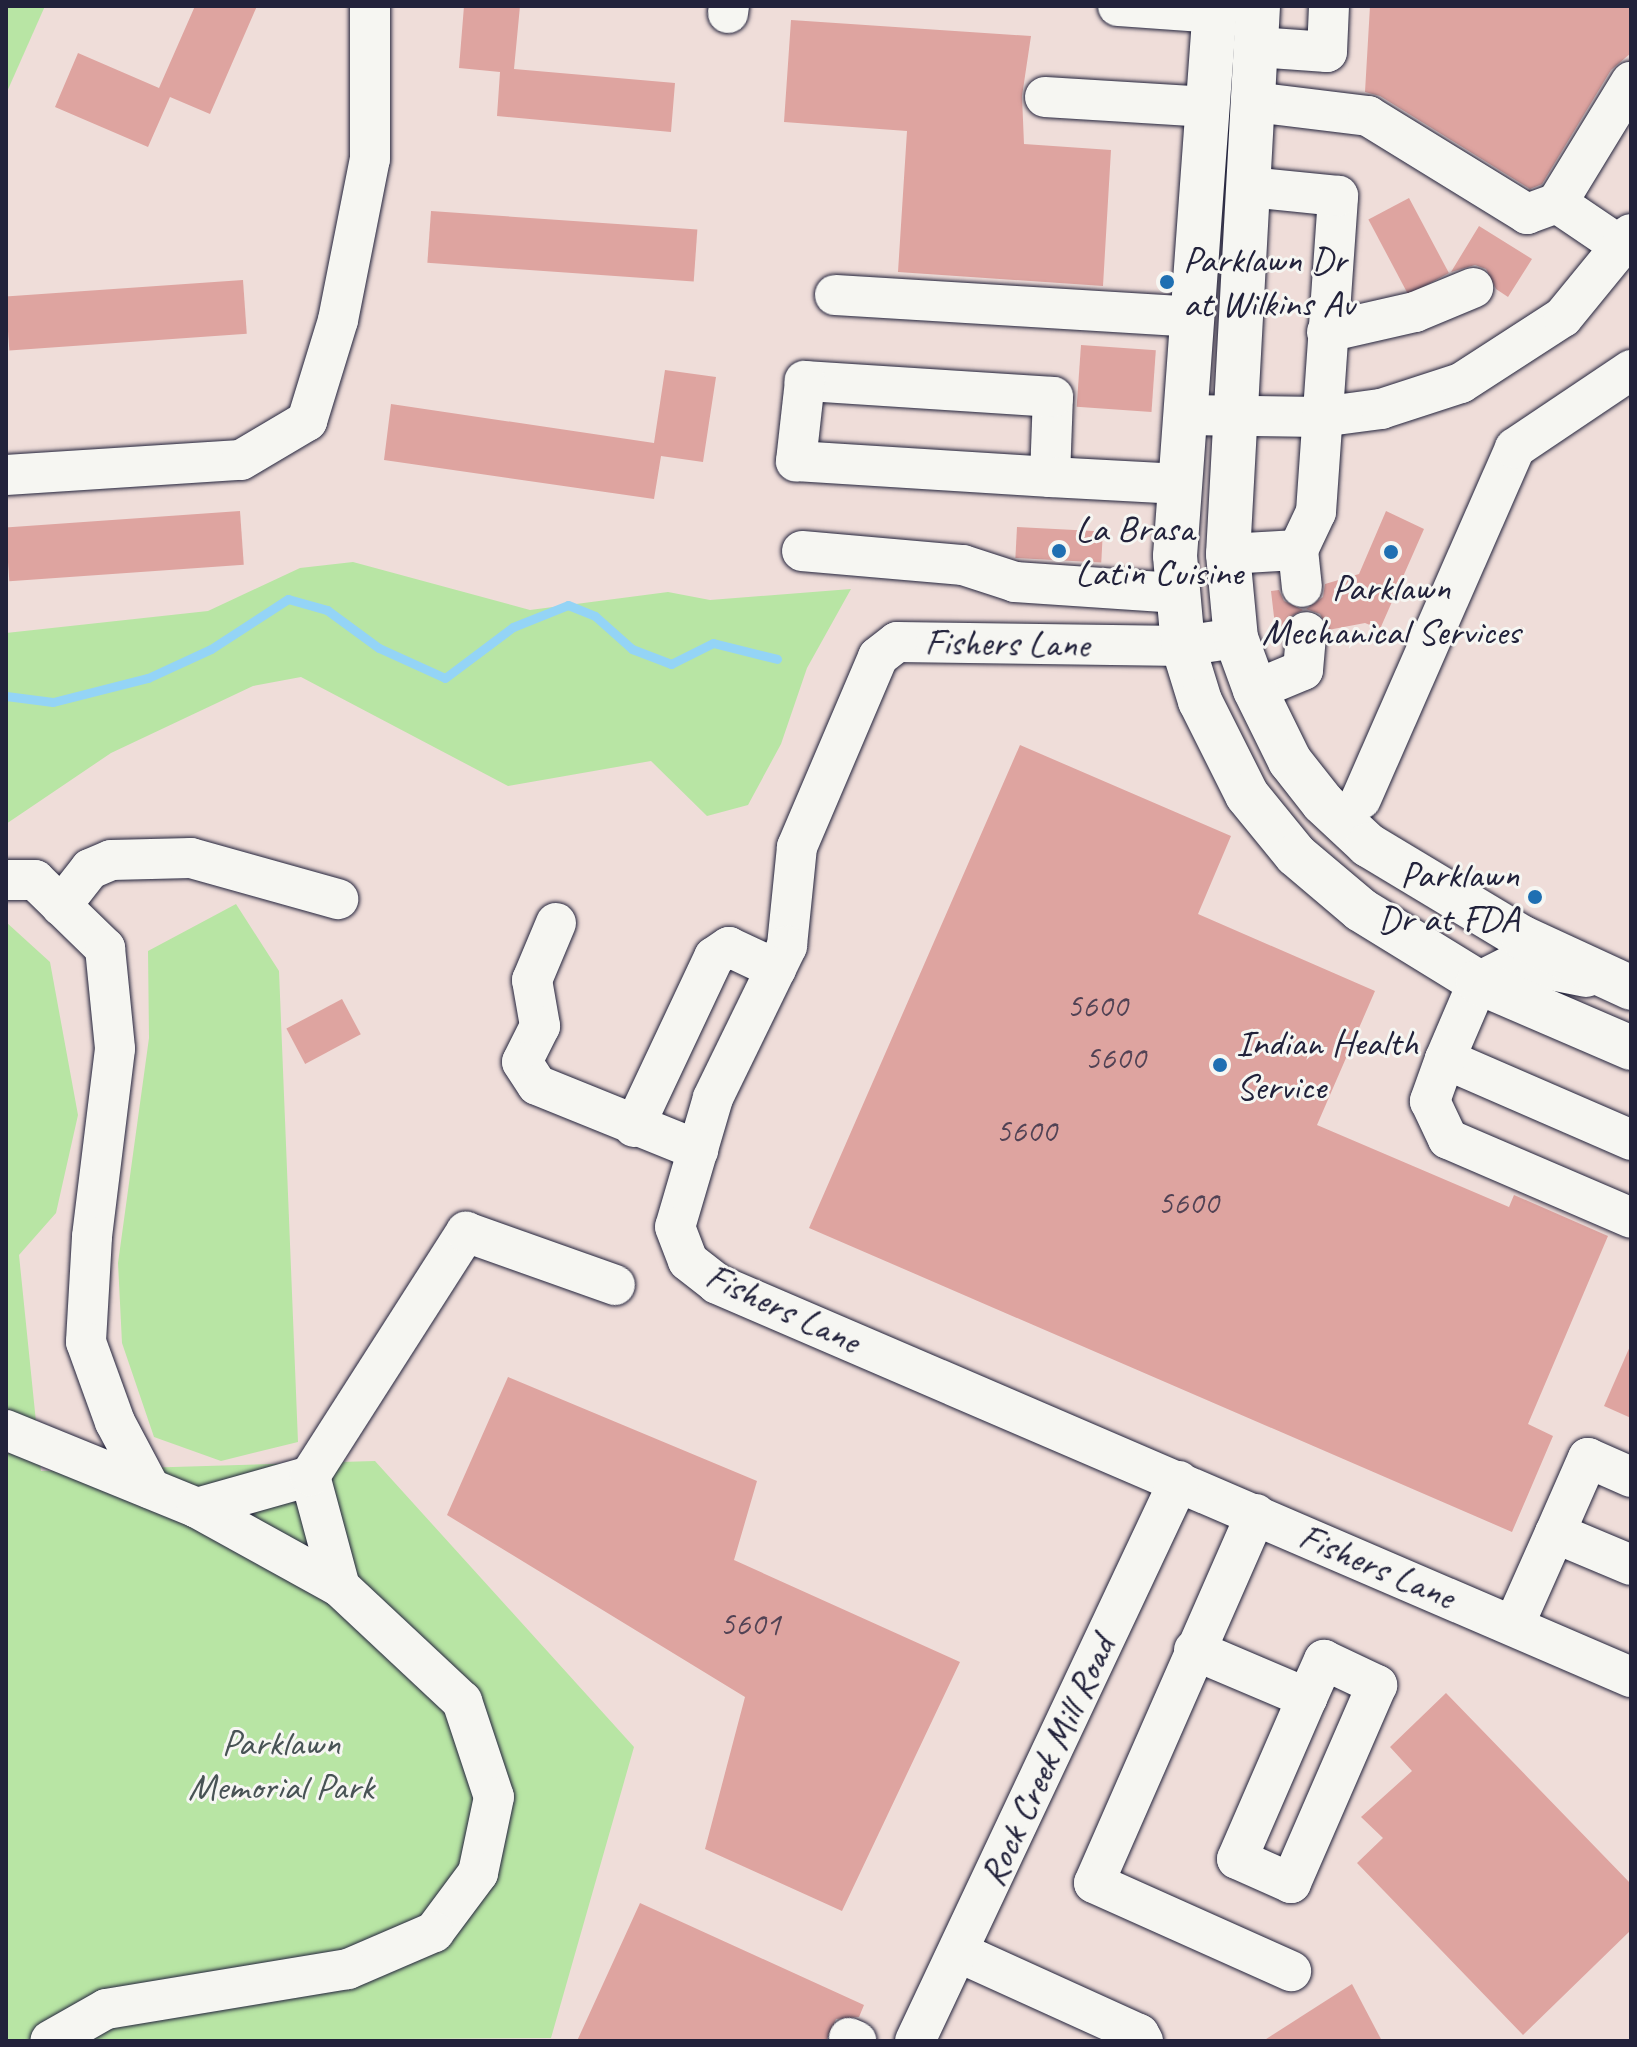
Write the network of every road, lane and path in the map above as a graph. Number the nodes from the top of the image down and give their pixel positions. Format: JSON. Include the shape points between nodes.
{"nodes":[{"id":1,"x":370,"y":6,"type":"edge"},
{"id":2,"x":1118,"y":6,"type":"edge"},
{"id":3,"x":1329,"y":6,"type":"edge"},
{"id":4,"x":1215,"y":10,"type":"edge"},
{"id":5,"x":1258,"y":26,"type":"edge"},
{"id":6,"x":1631,"y":82,"type":"edge"},
{"id":7,"x":1045,"y":97,"type":"dead end"},
{"id":8,"x":1254,"y":102,"type":"junction"},
{"id":9,"x":1208,"y":107,"type":"junction"},
{"id":10,"x":1250,"y":187,"type":"junction"},
{"id":11,"x":1557,"y":203,"type":"junction"},
{"id":12,"x":1626,"y":240,"type":"edge"},
{"id":13,"x":1473,"y":288,"type":"dead end"},
{"id":14,"x":835,"y":295,"type":"dead end"},
{"id":15,"x":1192,"y":317,"type":"junction"},
{"id":16,"x":1327,"y":332,"type":"junction"},
{"id":17,"x":1631,"y":370,"type":"edge"},
{"id":18,"x":1185,"y":415,"type":"junction"},
{"id":19,"x":1321,"y":417,"type":"junction"},
{"id":20,"x":1237,"y":418,"type":"junction"},
{"id":21,"x":6,"y":475,"type":"edge"},
{"id":22,"x":1050,"y":477,"type":"junction"},
{"id":23,"x":1180,"y":484,"type":"junction"},
{"id":24,"x":802,"y":551,"type":"dead end"},
{"id":25,"x":1228,"y":554,"type":"junction"},
{"id":26,"x":1175,"y":593,"type":"junction"},
{"id":27,"x":1306,"y":632,"type":"dead end"},
{"id":28,"x":1236,"y":638,"type":"junction"},
{"id":29,"x":1183,"y":646,"type":"junction"},
{"id":30,"x":1262,"y":705,"type":"junction"},
{"id":31,"x":1220,"y":747,"type":"junction"},
{"id":32,"x":1361,"y":799,"type":"dead end"},
{"id":33,"x":6,"y":880,"type":"edge"},
{"id":34,"x":338,"y":899,"type":"dead end"},
{"id":35,"x":61,"y":906,"type":"junction"},
{"id":36,"x":556,"y":923,"type":"dead end"},
{"id":37,"x":776,"y":969,"type":"junction"},
{"id":38,"x":1478,"y":982,"type":"junction"},
{"id":39,"x":1628,"y":986,"type":"edge"},
{"id":40,"x":1631,"y":1048,"type":"edge"},
{"id":41,"x":1445,"y":1059,"type":"junction"},
{"id":42,"x":634,"y":1127,"type":"junction"},
{"id":43,"x":1631,"y":1140,"type":"edge"},
{"id":44,"x":698,"y":1150,"type":"junction"},
{"id":45,"x":1631,"y":1218,"type":"edge"},
{"id":46,"x":615,"y":1285,"type":"dead end"},
{"id":47,"x":6,"y":1430,"type":"edge"},
{"id":48,"x":310,"y":1476,"type":"junction"},
{"id":49,"x":1631,"y":1477,"type":"edge"},
{"id":50,"x":1179,"y":1481,"type":"junction"},
{"id":51,"x":150,"y":1488,"type":"junction"},
{"id":52,"x":197,"y":1508,"type":"junction"},
{"id":53,"x":1256,"y":1514,"type":"junction"},
{"id":54,"x":1555,"y":1533,"type":"junction"},
{"id":55,"x":1631,"y":1565,"type":"edge"},
{"id":56,"x":340,"y":1587,"type":"junction"},
{"id":57,"x":1514,"y":1625,"type":"junction"},
{"id":58,"x":1194,"y":1650,"type":"junction"},
{"id":59,"x":1631,"y":1677,"type":"edge"},
{"id":60,"x":1307,"y":1698,"type":"junction"},
{"id":61,"x":958,"y":1952,"type":"junction"},
{"id":62,"x":1291,"y":1971,"type":"dead end"},
{"id":63,"x":50,"y":2041,"type":"edge"},
{"id":64,"x":915,"y":2041,"type":"edge"},
{"id":65,"x":1143,"y":2041,"type":"edge"}],
"edges":[{"from":1,"to":21,"type":"street","via":[[370,159],[338,320],[307,421],[241,460]]},
{"from":2,"to":4,"type":"street"},
{"from":3,"to":5,"type":"street","via":[[1327,52]]},
{"from":4,"to":9,"type":"main road"},
{"from":5,"to":8,"type":"main road"},
{"from":6,"to":11,"type":"street"},
{"from":7,"to":9,"type":"street"},
{"from":8,"to":10,"type":"main road"},
{"from":8,"to":11,"type":"street","via":[[1368,116],[1527,214]]},
{"from":9,"to":15,"type":"main road"},
{"from":10,"to":16,"type":"street","via":[[1338,196]]},
{"from":10,"to":20,"type":"main road"},
{"from":11,"to":12,"type":"street"},
{"from":12,"to":19,"type":"street","via":[[1563,317],[1461,383],[1381,409]]},
{"from":13,"to":16,"type":"street","via":[[1415,312]]},
{"from":14,"to":15,"type":"street"},
{"from":15,"to":18,"type":"main road"},
{"from":16,"to":19,"type":"street"},
{"from":17,"to":32,"type":"street","via":[[1515,448]]},
{"from":18,"to":20,"type":"street"},
{"from":18,"to":23,"type":"main road"},
{"from":19,"to":20,"type":"street"},
{"from":19,"to":25,"type":"street","via":[[1316,512],[1300,568]]},
{"from":20,"to":25,"type":"main road"},
{"from":22,"to":22,"type":"street","via":[[796,461],[805,381],[1053,397]]},
{"from":22,"to":23,"type":"street"},
{"from":23,"to":26,"type":"main road"},
{"from":24,"to":26,"type":"street","via":[[963,565],[1015,582]]},
{"from":25,"to":28,"type":"main road"},
{"from":26,"to":29,"type":"main road"},
{"from":27,"to":30,"type":"street","via":[[1303,670]]},
{"from":28,"to":29,"type":"street","name":"Fishers Lane"},
{"from":28,"to":30,"type":"main road"},
{"from":29,"to":31,"type":"main road"},
{"from":29,"to":37,"type":"street","name":"Fishers Lane","via":[[897,642],[878,657],[797,847],[787,946]]},
{"from":30,"to":31,"type":"street"},
{"from":30,"to":39,"type":"main road","via":[[1290,761],[1323,803],[1368,845],[1523,938]]},
{"from":31,"to":38,"type":"main road","via":[[1247,795],[1296,855],[1361,910]]},
{"from":33,"to":35,"type":"street","via":[[35,880]]},
{"from":34,"to":35,"type":"street","via":[[191,858],[111,860],[90,869]]},
{"from":35,"to":51,"type":"street","via":[[105,948],[115,1049],[92,1237],[86,1342],[115,1422]]},
{"from":36,"to":42,"type":"street","via":[[532,980],[540,1026],[522,1062],[537,1085]]},
{"from":37,"to":42,"type":"street","via":[[729,947],[714,957]]},
{"from":37,"to":44,"type":"street","name":"Fishers Lane","via":[[713,1098]]},
{"from":38,"to":39,"type":"street","via":[[1516,963]]},
{"from":38,"to":40,"type":"main road"},
{"from":38,"to":41,"type":"street"},
{"from":41,"to":43,"type":"street"},
{"from":41,"to":45,"type":"street","via":[[1430,1101],[1448,1139]]},
{"from":42,"to":44,"type":"street"},
{"from":44,"to":50,"type":"street","name":"Fishers Lane","via":[[675,1227],[688,1261],[717,1284]]},
{"from":46,"to":48,"type":"street","via":[[466,1232]]},
{"from":47,"to":51,"type":"street"},
{"from":48,"to":52,"type":"street"},
{"from":48,"to":56,"type":"street"},
{"from":49,"to":54,"type":"street","via":[[1588,1458]]},
{"from":50,"to":53,"type":"street","name":"Fishers Lane"},
{"from":50,"to":61,"type":"street","name":"Rock Creek Mill Road"},
{"from":51,"to":52,"type":"street"},
{"from":52,"to":56,"type":"street"},
{"from":53,"to":57,"type":"street","name":"Fishers Lane"},
{"from":53,"to":58,"type":"street"},
{"from":54,"to":55,"type":"street"},
{"from":54,"to":57,"type":"street"},
{"from":56,"to":63,"type":"street","via":[[462,1701],[494,1797],[478,1873],[434,1932],[348,1969],[106,2009]]},
{"from":57,"to":59,"type":"street","name":"Fishers Lane"},
{"from":58,"to":60,"type":"street"},
{"from":58,"to":62,"type":"street","via":[[1094,1883]]},
{"from":60,"to":60,"type":"street","via":[[1324,1660],[1377,1685],[1291,1883],[1237,1859]]},
{"from":61,"to":64,"type":"street","name":"Rock Creek Mill Road"},
{"from":61,"to":65,"type":"street","via":[[1139,2034]]}]}
